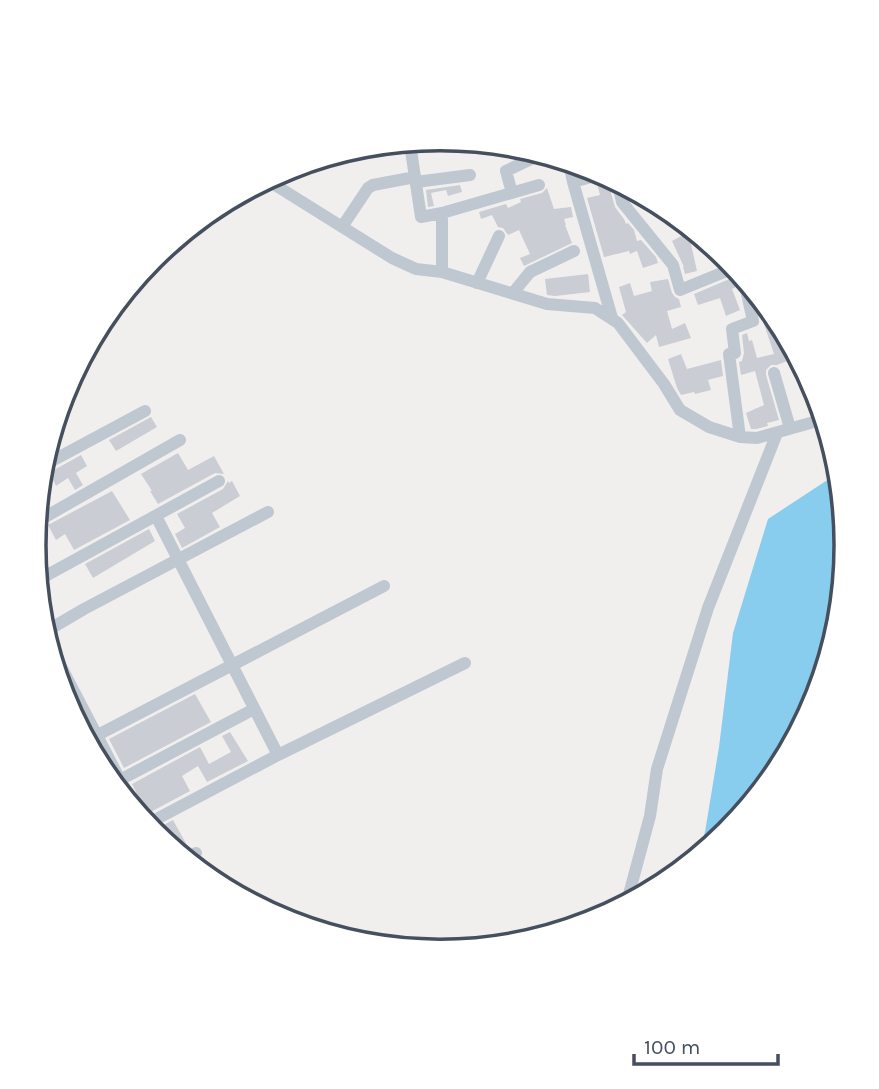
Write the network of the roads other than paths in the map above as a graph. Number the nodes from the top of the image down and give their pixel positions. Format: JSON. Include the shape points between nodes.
{"nodes":[{"id":1,"x":411,"y":151,"type":"edge"},
{"id":2,"x":527,"y":161,"type":"edge"},
{"id":3,"x":571,"y":173,"type":"edge"},
{"id":4,"x":470,"y":175,"type":"dead end"},
{"id":5,"x":586,"y":178,"type":"edge"},
{"id":6,"x":415,"y":180,"type":"junction"},
{"id":7,"x":573,"y":182,"type":"junction"},
{"id":8,"x":539,"y":185,"type":"dead end"},
{"id":9,"x":276,"y":186,"type":"edge"},
{"id":10,"x":512,"y":193,"type":"junction"},
{"id":11,"x":620,"y":194,"type":"edge"},
{"id":12,"x":442,"y":213,"type":"junction"},
{"id":13,"x":342,"y":227,"type":"junction"},
{"id":14,"x":499,"y":236,"type":"dead end"},
{"id":15,"x":574,"y":251,"type":"dead end"},
{"id":16,"x":442,"y":272,"type":"junction"},
{"id":17,"x":724,"y":272,"type":"edge"},
{"id":18,"x":477,"y":283,"type":"junction"},
{"id":19,"x":513,"y":293,"type":"junction"},
{"id":20,"x":748,"y":301,"type":"edge"},
{"id":21,"x":612,"y":318,"type":"junction"},
{"id":22,"x":774,"y":373,"type":"dead end"},
{"id":23,"x":145,"y":411,"type":"dead end"},
{"id":24,"x":814,"y":421,"type":"edge"},
{"id":25,"x":790,"y":428,"type":"junction"},
{"id":26,"x":777,"y":433,"type":"junction"},
{"id":27,"x":740,"y":437,"type":"junction"},
{"id":28,"x":180,"y":440,"type":"dead end"},
{"id":29,"x":55,"y":459,"type":"edge"},
{"id":30,"x":219,"y":481,"type":"dead end"},
{"id":31,"x":268,"y":512,"type":"dead end"},
{"id":32,"x":46,"y":516,"type":"edge"},
{"id":33,"x":156,"y":516,"type":"junction"},
{"id":34,"x":179,"y":560,"type":"junction"},
{"id":35,"x":47,"y":575,"type":"edge"},
{"id":36,"x":384,"y":586,"type":"dead end"},
{"id":37,"x":54,"y":626,"type":"edge"},
{"id":38,"x":465,"y":663,"type":"dead end"},
{"id":39,"x":232,"y":666,"type":"junction"},
{"id":40,"x":254,"y":709,"type":"junction"},
{"id":41,"x":95,"y":736,"type":"edge"},
{"id":42,"x":278,"y":755,"type":"junction"},
{"id":43,"x":123,"y":779,"type":"edge"},
{"id":44,"x":157,"y":819,"type":"edge"},
{"id":45,"x":630,"y":889,"type":"edge"}],
"edges":[{"from":1,"to":6,"type":"street"},
{"from":2,"to":10,"type":"street","via":[[506,171]]},
{"from":3,"to":7,"type":"street"},
{"from":4,"to":6,"type":"street"},
{"from":5,"to":7,"type":"street"},
{"from":6,"to":12,"type":"street","via":[[421,217]]},
{"from":6,"to":13,"type":"street","via":[[368,188]]},
{"from":7,"to":21,"type":"street"},
{"from":8,"to":10,"type":"street"},
{"from":9,"to":13,"type":"street"},
{"from":10,"to":12,"type":"street"},
{"from":11,"to":17,"type":"street","via":[[673,265],[680,290]]},
{"from":12,"to":16,"type":"street"},
{"from":13,"to":16,"type":"street","via":[[404,264]]},
{"from":14,"to":18,"type":"street"},
{"from":15,"to":19,"type":"street","via":[[530,272]]},
{"from":16,"to":18,"type":"street"},
{"from":18,"to":19,"type":"street"},
{"from":19,"to":21,"type":"street","via":[[547,304],[595,308]]},
{"from":20,"to":27,"type":"street","via":[[753,321],[732,329],[735,353],[729,354]]},
{"from":21,"to":27,"type":"street","via":[[680,410],[709,427]]},
{"from":22,"to":25,"type":"street"},
{"from":23,"to":29,"type":"street"},
{"from":24,"to":25,"type":"street"},
{"from":25,"to":26,"type":"street"},
{"from":26,"to":27,"type":"street"},
{"from":26,"to":45,"type":"street","via":[[708,608],[657,769]]},
{"from":28,"to":32,"type":"street"},
{"from":30,"to":33,"type":"street"},
{"from":31,"to":34,"type":"street"},
{"from":33,"to":34,"type":"street"},
{"from":33,"to":35,"type":"street"},
{"from":34,"to":37,"type":"street"},
{"from":34,"to":39,"type":"street"},
{"from":36,"to":39,"type":"street"},
{"from":38,"to":42,"type":"street"},
{"from":39,"to":40,"type":"street"},
{"from":39,"to":41,"type":"street"},
{"from":40,"to":42,"type":"street"},
{"from":40,"to":43,"type":"street"},
{"from":42,"to":44,"type":"street"}]}
